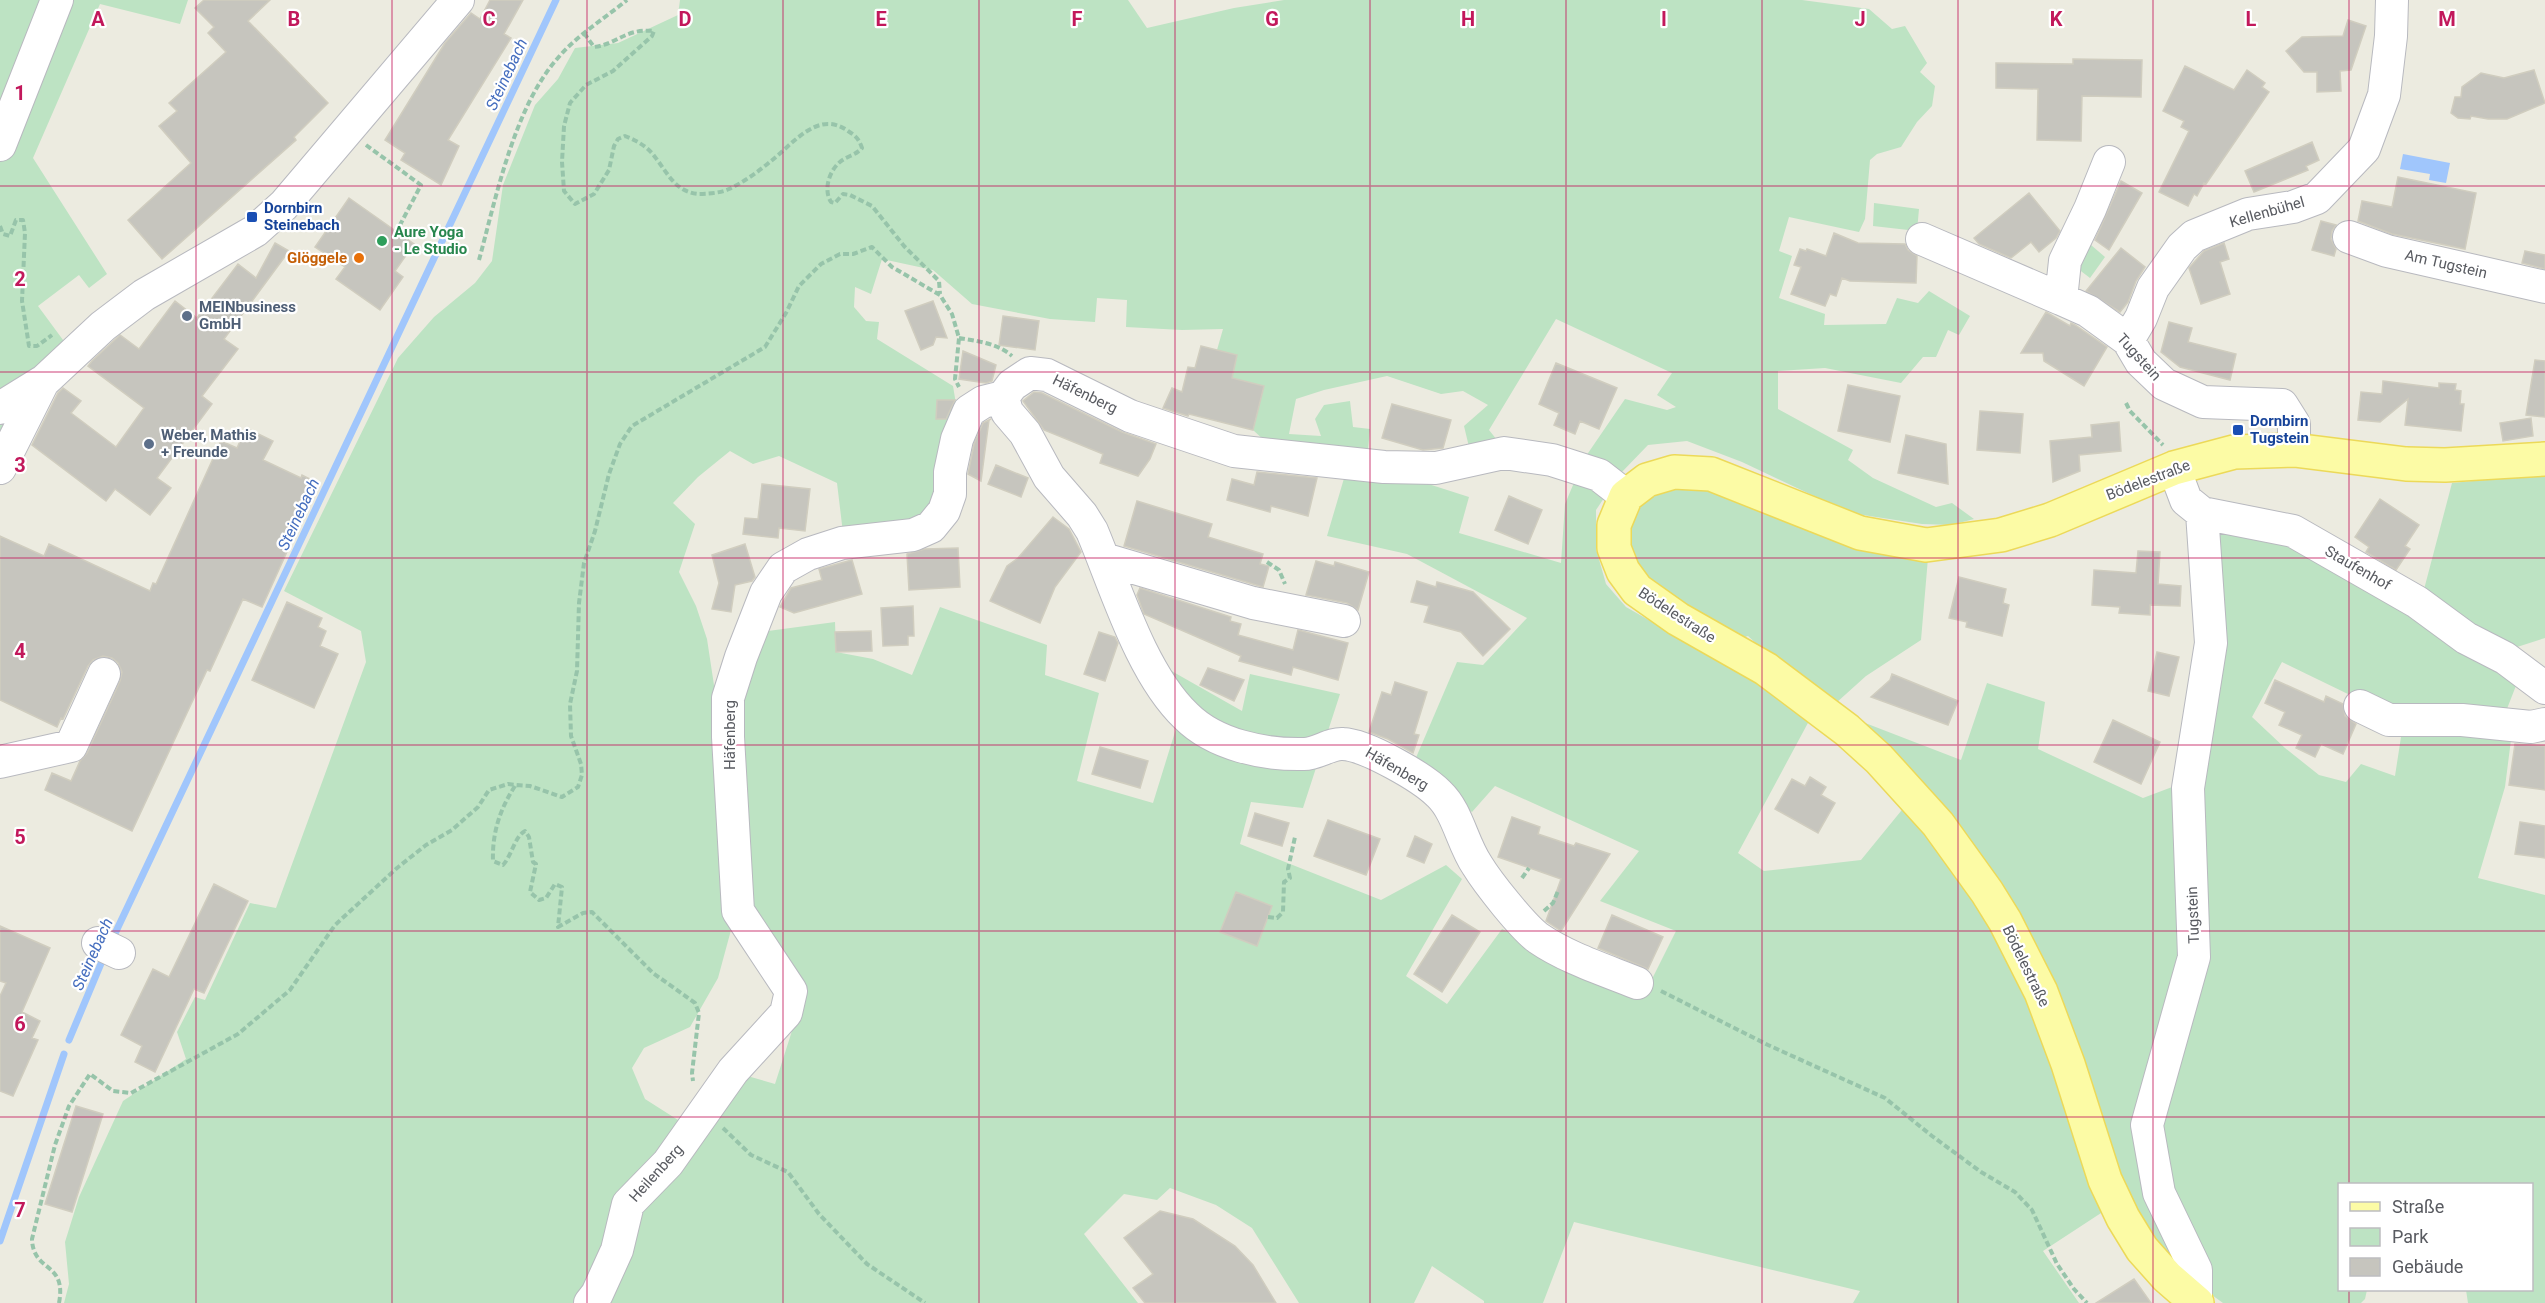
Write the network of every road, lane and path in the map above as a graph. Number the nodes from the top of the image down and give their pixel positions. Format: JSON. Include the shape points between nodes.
{"nodes":[{"id":1,"x":57,"y":0,"type":"edge"},
{"id":2,"x":458,"y":0,"type":"edge"},
{"id":3,"x":627,"y":0,"type":"edge"},
{"id":4,"x":2392,"y":0,"type":"edge"},
{"id":5,"x":584,"y":33,"type":"junction"},
{"id":6,"x":360,"y":141,"type":"dead end"},
{"id":7,"x":0,"y":144,"type":"edge"},
{"id":8,"x":2109,"y":162,"type":"dead end"},
{"id":9,"x":400,"y":225,"type":"dead end"},
{"id":10,"x":0,"y":226,"type":"edge"},
{"id":11,"x":2349,"y":237,"type":"dead end"},
{"id":12,"x":1922,"y":239,"type":"dead end"},
{"id":13,"x":479,"y":260,"type":"dead end"},
{"id":14,"x":2545,"y":287,"type":"edge"},
{"id":15,"x":940,"y":295,"type":"junction"},
{"id":16,"x":2061,"y":299,"type":"junction"},
{"id":17,"x":57,"y":331,"type":"dead end"},
{"id":18,"x":959,"y":338,"type":"junction"},
{"id":19,"x":2128,"y":340,"type":"junction"},
{"id":20,"x":1030,"y":373,"type":"junction"},
{"id":21,"x":43,"y":382,"type":"junction"},
{"id":22,"x":1003,"y":397,"type":"junction"},
{"id":23,"x":2126,"y":404,"type":"dead end"},
{"id":24,"x":0,"y":408,"type":"edge"},
{"id":25,"x":969,"y":411,"type":"junction"},
{"id":26,"x":2294,"y":450,"type":"junction"},
{"id":27,"x":2169,"y":459,"type":"junction"},
{"id":28,"x":2545,"y":459,"type":"edge"},
{"id":29,"x":0,"y":468,"type":"edge"},
{"id":30,"x":1626,"y":496,"type":"junction"},
{"id":31,"x":2202,"y":513,"type":"junction"},
{"id":32,"x":1104,"y":560,"type":"junction"},
{"id":33,"x":1267,"y":562,"type":"dead end"},
{"id":34,"x":1283,"y":591,"type":"dead end"},
{"id":35,"x":1344,"y":621,"type":"dead end"},
{"id":36,"x":104,"y":674,"type":"dead end"},
{"id":37,"x":2545,"y":688,"type":"edge"},
{"id":38,"x":2360,"y":706,"type":"dead end"},
{"id":39,"x":2545,"y":724,"type":"edge"},
{"id":40,"x":0,"y":762,"type":"edge"},
{"id":41,"x":515,"y":785,"type":"junction"},
{"id":42,"x":1295,"y":837,"type":"dead end"},
{"id":43,"x":1529,"y":868,"type":"dead end"},
{"id":44,"x":1521,"y":878,"type":"dead end"},
{"id":45,"x":1558,"y":891,"type":"dead end"},
{"id":46,"x":1539,"y":916,"type":"dead end"},
{"id":47,"x":1268,"y":917,"type":"dead end"},
{"id":48,"x":1637,"y":982,"type":"joint"},
{"id":49,"x":705,"y":1114,"type":"junction"},
{"id":50,"x":59,"y":1303,"type":"edge"},
{"id":51,"x":590,"y":1303,"type":"edge"},
{"id":52,"x":925,"y":1303,"type":"edge"},
{"id":53,"x":2087,"y":1303,"type":"edge"},
{"id":54,"x":2197,"y":1303,"type":"edge"}],
"edges":[{"from":1,"to":7,"type":"street"},
{"from":2,"to":21,"type":"street","via":[[284,205],[255,231],[144,295],[109,321]]},
{"from":3,"to":5,"type":"path"},
{"from":4,"to":19,"type":"street","name":"Kellenbühel","via":[[2384,95],[2364,149],[2317,198],[2293,207],[2248,214],[2194,236],[2153,288]]},
{"from":5,"to":13,"type":"path","via":[[557,59],[520,125]]},
{"from":5,"to":15,"type":"path","via":[[594,47],[639,29],[654,31],[613,71],[586,85],[570,103],[562,162],[564,191],[575,204],[594,194],[609,170],[614,146],[625,136],[654,155],[681,189],[706,194],[729,189],[772,161],[796,137],[831,123],[859,138],[862,148],[833,171],[826,196],[835,202],[843,194],[850,195],[872,206],[939,281]]},
{"from":6,"to":9,"type":"path","via":[[421,185]]},
{"from":8,"to":16,"type":"street","via":[[2065,261]]},
{"from":10,"to":17,"type":"path","via":[[3,234],[10,236],[16,220],[23,220],[22,301],[29,346],[37,346]]},
{"from":11,"to":14,"type":"street","name":"Am Tugstein","via":[[2387,251]]},
{"from":12,"to":16,"type":"street","name":"Tugstein"},
{"from":15,"to":18,"type":"path","via":[[952,314]]},
{"from":15,"to":41,"type":"path","via":[[892,267],[872,247],[829,258],[799,286],[765,347],[632,426],[620,444],[609,474],[584,563],[577,671],[570,704],[571,736],[582,775],[578,786],[562,796]]},
{"from":16,"to":19,"type":"street","name":"Tugstein","via":[[2088,311]]},
{"from":18,"to":20,"type":"path","via":[[1006,351]]},
{"from":18,"to":25,"type":"path","via":[[956,379]]},
{"from":19,"to":26,"type":"street","name":"Tugstein","via":[[2141,362],[2164,384],[2203,402],[2282,405],[2294,424]]},
{"from":20,"to":22,"type":"street"},
{"from":20,"to":30,"type":"street","name":"Häfenberg","via":[[1047,375],[1130,416],[1234,451],[1384,467],[1436,468],[1504,453],[1552,460],[1599,475]]},
{"from":21,"to":24,"type":"street"},
{"from":21,"to":29,"type":"street"},
{"from":22,"to":25,"type":"street"},
{"from":22,"to":32,"type":"street","name":"Häfenberg","via":[[1007,412],[1025,433],[1049,477],[1092,531]]},
{"from":23,"to":27,"type":"path","via":[[2161,442]]},
{"from":25,"to":49,"type":"street","name":"Häfenberg","via":[[957,439],[950,494],[944,512],[931,527],[913,535],[842,543],[808,554],[783,568],[766,593],[741,657],[728,698],[738,911],[791,991],[786,1013],[733,1071]]},
{"from":26,"to":27,"type":"main road","name":"Bödelestraße"},
{"from":26,"to":28,"type":"main road","name":"Bödelestraße","via":[[2406,464]]},
{"from":27,"to":30,"type":"main road","name":"Bödelestraße","via":[[2050,520],[2001,535],[1926,545],[1860,533],[1711,474],[1674,472],[1647,480]]},
{"from":27,"to":31,"type":"street","via":[[2186,500]]},
{"from":30,"to":54,"type":"main road","name":"Bödelestraße","via":[[1614,525],[1614,548],[1623,571],[1637,590],[1678,619],[1766,669],[1847,730],[1938,824],[1987,892],[2041,992],[2105,1180],[2123,1218],[2142,1249]]},
{"from":31,"to":37,"type":"street","name":"Staufenhof","via":[[2293,531],[2408,596]]},
{"from":31,"to":54,"type":"street","name":"Tugstein","via":[[2211,643],[2188,788],[2194,957],[2147,1125],[2159,1193],[2196,1270]]},
{"from":32,"to":35,"type":"street","via":[[1253,603]]},
{"from":32,"to":48,"type":"street","name":"Häfenberg","via":[[1151,668],[1186,716],[1232,743],[1258,750],[1306,755],[1341,743],[1363,748],[1402,769],[1438,793],[1452,811],[1476,865],[1537,937]]},
{"from":33,"to":34,"type":"path","via":[[1283,575]]},
{"from":36,"to":40,"type":"street","via":[[71,746]]},
{"from":38,"to":39,"type":"street","via":[[2390,720],[2462,720],[2531,727]]},
{"from":41,"to":49,"type":"path","via":[[499,816],[493,861],[503,866],[525,831],[536,864],[530,892],[539,900],[546,898],[555,884],[562,887],[558,927],[582,912],[592,912],[653,973],[695,1003],[699,1013],[692,1073]]},
{"from":41,"to":50,"type":"path","via":[[489,790],[478,807],[452,830],[426,845],[371,891],[335,925],[290,990],[238,1034],[131,1093],[113,1091],[90,1074],[69,1106],[55,1145],[32,1239],[37,1259],[57,1274],[62,1289]]},
{"from":42,"to":47,"type":"path","via":[[1288,869],[1290,878],[1284,882],[1283,912],[1277,918]]},
{"from":43,"to":44,"type":"path"},
{"from":45,"to":46,"type":"path","via":[[1554,903]]},
{"from":48,"to":53,"type":"path","via":[[1878,1094],[2015,1192],[2032,1210],[2057,1264]]},
{"from":49,"to":51,"type":"street","name":"Heilenberg","via":[[669,1163],[628,1204],[617,1250]]},
{"from":49,"to":52,"type":"path","via":[[751,1155],[788,1172],[819,1214],[867,1264]]}]}
